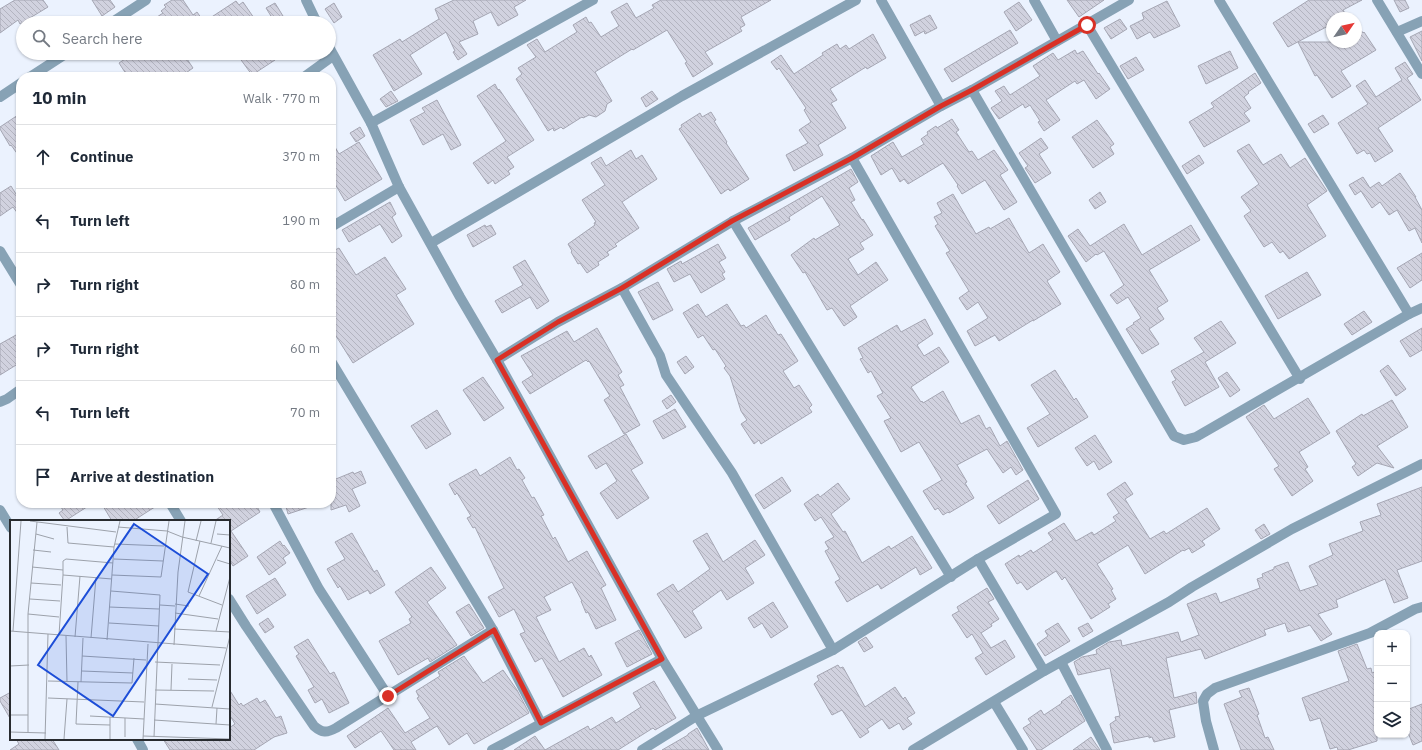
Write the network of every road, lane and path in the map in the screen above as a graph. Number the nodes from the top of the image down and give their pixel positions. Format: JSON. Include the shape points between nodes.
{"nodes":[{"id":1,"x":146,"y":0,"type":"edge"},
{"id":2,"x":593,"y":0,"type":"edge"},
{"id":3,"x":856,"y":0,"type":"edge"},
{"id":4,"x":881,"y":0,"type":"edge"},
{"id":5,"x":1034,"y":0,"type":"edge"},
{"id":6,"x":1129,"y":0,"type":"edge"},
{"id":7,"x":1219,"y":0,"type":"edge"},
{"id":8,"x":1377,"y":0,"type":"edge"},
{"id":9,"x":310,"y":2,"type":"edge"},
{"id":10,"x":122,"y":16,"type":"edge"},
{"id":11,"x":315,"y":16,"type":"edge"},
{"id":12,"x":1422,"y":21,"type":"edge"},
{"id":13,"x":1087,"y":25,"type":"junction"},
{"id":14,"x":1397,"y":32,"type":"junction"},
{"id":15,"x":1057,"y":41,"type":"junction"},
{"id":16,"x":56,"y":60,"type":"edge"},
{"id":17,"x":322,"y":60,"type":"edge"},
{"id":18,"x":336,"y":60,"type":"edge"},
{"id":19,"x":38,"y":72,"type":"edge"},
{"id":20,"x":309,"y":72,"type":"edge"},
{"id":21,"x":1422,"y":74,"type":"edge"},
{"id":22,"x":16,"y":86,"type":"edge"},
{"id":23,"x":972,"y":90,"type":"junction"},
{"id":24,"x":0,"y":97,"type":"edge"},
{"id":25,"x":941,"y":106,"type":"junction"},
{"id":26,"x":371,"y":123,"type":"junction"},
{"id":27,"x":852,"y":158,"type":"junction"},
{"id":28,"x":399,"y":187,"type":"junction"},
{"id":29,"x":732,"y":221,"type":"junction"},
{"id":30,"x":336,"y":224,"type":"edge"},
{"id":31,"x":431,"y":243,"type":"junction"},
{"id":32,"x":0,"y":251,"type":"edge"},
{"id":33,"x":16,"y":271,"type":"edge"},
{"id":34,"x":622,"y":288,"type":"junction"},
{"id":35,"x":1422,"y":308,"type":"edge"},
{"id":36,"x":1409,"y":314,"type":"junction"},
{"id":37,"x":497,"y":360,"type":"junction"},
{"id":38,"x":336,"y":369,"type":"edge"},
{"id":39,"x":1300,"y":379,"type":"junction"},
{"id":40,"x":16,"y":393,"type":"edge"},
{"id":41,"x":0,"y":402,"type":"edge"},
{"id":42,"x":1422,"y":464,"type":"edge"},
{"id":43,"x":173,"y":508,"type":"edge"},
{"id":44,"x":276,"y":508,"type":"edge"},
{"id":45,"x":0,"y":510,"type":"edge"},
{"id":46,"x":180,"y":520,"type":"edge"},
{"id":47,"x":10,"y":526,"type":"edge"},
{"id":48,"x":978,"y":560,"type":"junction"},
{"id":49,"x":951,"y":577,"type":"junction"},
{"id":50,"x":230,"y":601,"type":"edge"},
{"id":51,"x":1422,"y":607,"type":"edge"},
{"id":52,"x":494,"y":630,"type":"junction"},
{"id":53,"x":833,"y":650,"type":"junction"},
{"id":54,"x":662,"y":659,"type":"junction"},
{"id":55,"x":1061,"y":662,"type":"junction"},
{"id":56,"x":1044,"y":671,"type":"junction"},
{"id":57,"x":388,"y":696,"type":"junction"},
{"id":58,"x":994,"y":702,"type":"junction"},
{"id":59,"x":698,"y":715,"type":"junction"},
{"id":60,"x":541,"y":723,"type":"junction"},
{"id":61,"x":138,"y":740,"type":"edge"},
{"id":62,"x":144,"y":750,"type":"edge"},
{"id":63,"x":492,"y":750,"type":"edge"},
{"id":64,"x":642,"y":750,"type":"edge"},
{"id":65,"x":718,"y":750,"type":"edge"},
{"id":66,"x":913,"y":750,"type":"edge"},
{"id":67,"x":1023,"y":750,"type":"edge"},
{"id":68,"x":1107,"y":750,"type":"edge"},
{"id":69,"x":1214,"y":750,"type":"edge"}],
"edges":[{"from":1,"to":10,"type":"street"},
{"from":2,"to":26,"type":"street"},
{"from":3,"to":31,"type":"street","via":[[682,96]]},
{"from":4,"to":25,"type":"street"},
{"from":5,"to":15,"type":"street"},
{"from":6,"to":13,"type":"street"},
{"from":7,"to":36,"type":"street"},
{"from":8,"to":14,"type":"street"},
{"from":9,"to":11,"type":"street"},
{"from":12,"to":14,"type":"street"},
{"from":13,"to":15,"type":"street"},
{"from":13,"to":39,"type":"street"},
{"from":14,"to":21,"type":"street"},
{"from":15,"to":23,"type":"street"},
{"from":16,"to":19,"type":"street"},
{"from":17,"to":20,"type":"street"},
{"from":18,"to":26,"type":"street"},
{"from":22,"to":24,"type":"street"},
{"from":23,"to":25,"type":"street"},
{"from":23,"to":39,"type":"street","via":[[1174,436],[1184,440],[1196,437]]},
{"from":25,"to":27,"type":"street"},
{"from":26,"to":28,"type":"street"},
{"from":27,"to":29,"type":"street"},
{"from":27,"to":48,"type":"street","via":[[1056,514]]},
{"from":28,"to":30,"type":"street"},
{"from":28,"to":31,"type":"street"},
{"from":29,"to":34,"type":"street"},
{"from":29,"to":49,"type":"street"},
{"from":31,"to":37,"type":"street"},
{"from":32,"to":33,"type":"street"},
{"from":34,"to":37,"type":"street","via":[[558,322]]},
{"from":34,"to":53,"type":"street","via":[[660,356],[666,375],[732,473]]},
{"from":35,"to":36,"type":"street"},
{"from":36,"to":39,"type":"street"},
{"from":37,"to":54,"type":"street"},
{"from":38,"to":52,"type":"street"},
{"from":40,"to":41,"type":"street"},
{"from":42,"to":55,"type":"street","via":[[1292,529]]},
{"from":43,"to":46,"type":"street"},
{"from":44,"to":57,"type":"street","via":[[319,589]]},
{"from":45,"to":47,"type":"street"},
{"from":48,"to":49,"type":"street"},
{"from":48,"to":56,"type":"street"},
{"from":49,"to":53,"type":"street"},
{"from":50,"to":57,"type":"street","via":[[320,731],[336,728]]},
{"from":51,"to":69,"type":"street","via":[[1370,633],[1215,688],[1203,701]]},
{"from":52,"to":57,"type":"street"},
{"from":52,"to":60,"type":"street"},
{"from":53,"to":59,"type":"street"},
{"from":54,"to":59,"type":"street"},
{"from":54,"to":60,"type":"street"},
{"from":55,"to":56,"type":"street"},
{"from":55,"to":68,"type":"street"},
{"from":56,"to":58,"type":"street"},
{"from":58,"to":66,"type":"street"},
{"from":58,"to":67,"type":"street"},
{"from":59,"to":64,"type":"street"},
{"from":59,"to":65,"type":"street"},
{"from":60,"to":63,"type":"street"},
{"from":61,"to":62,"type":"street"}]}
